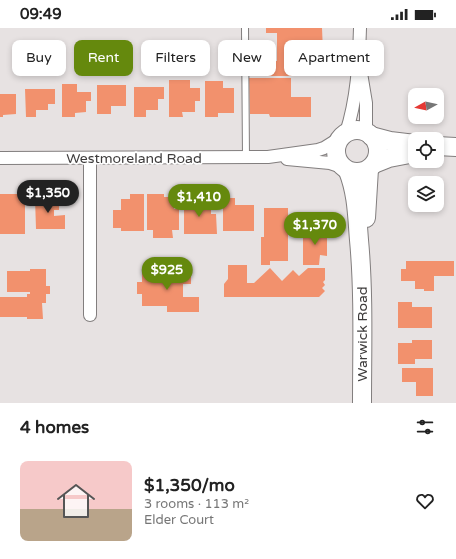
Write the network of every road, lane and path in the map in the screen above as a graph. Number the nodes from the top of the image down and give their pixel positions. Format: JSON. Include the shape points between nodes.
{"nodes":[{"id":1,"x":246,"y":28,"type":"edge"},
{"id":2,"x":360,"y":28,"type":"edge"},
{"id":3,"x":360,"y":40,"type":"edge"},
{"id":4,"x":357,"y":76,"type":"edge"},
{"id":5,"x":361,"y":76,"type":"edge"},
{"id":6,"x":368,"y":134,"type":"junction"},
{"id":7,"x":343,"y":135,"type":"junction"},
{"id":8,"x":408,"y":143,"type":"edge"},
{"id":9,"x":408,"y":154,"type":"edge"},
{"id":10,"x":268,"y":157,"type":"junction"},
{"id":11,"x":0,"y":158,"type":"edge"},
{"id":12,"x":90,"y":158,"type":"junction"},
{"id":13,"x":246,"y":158,"type":"junction"},
{"id":14,"x":371,"y":167,"type":"junction"},
{"id":15,"x":345,"y":169,"type":"junction"},
{"id":16,"x":361,"y":264,"type":"junction"},
{"id":17,"x":90,"y":315,"type":"dead end"},
{"id":18,"x":362,"y":403,"type":"edge"}],
"edges":[{"from":1,"to":13,"type":"lane"},
{"from":2,"to":3,"type":"street"},
{"from":4,"to":7,"type":"street","via":[[353,106]]},
{"from":5,"to":6,"type":"street"},
{"from":6,"to":7,"type":"street","via":[[352,131]]},
{"from":6,"to":8,"type":"street"},
{"from":6,"to":14,"type":"street","via":[[375,141],[378,153]]},
{"from":7,"to":10,"type":"street","via":[[318,150]]},
{"from":7,"to":15,"type":"street","via":[[336,150],[338,162]]},
{"from":9,"to":14,"type":"street","via":[[389,158]]},
{"from":10,"to":13,"type":"street","name":"Westmoreland Road"},
{"from":10,"to":15,"type":"street","via":[[330,163]]},
{"from":11,"to":12,"type":"street","name":"Westmoreland Road"},
{"from":12,"to":13,"type":"street","name":"Westmoreland Road"},
{"from":12,"to":17,"type":"street"},
{"from":14,"to":15,"type":"street","via":[[355,173]]},
{"from":14,"to":16,"type":"street","name":"Warwick Road"},
{"from":15,"to":16,"type":"street","name":"Warwick Road","via":[[356,199]]},
{"from":16,"to":18,"type":"street","name":"Warwick Road"}]}
